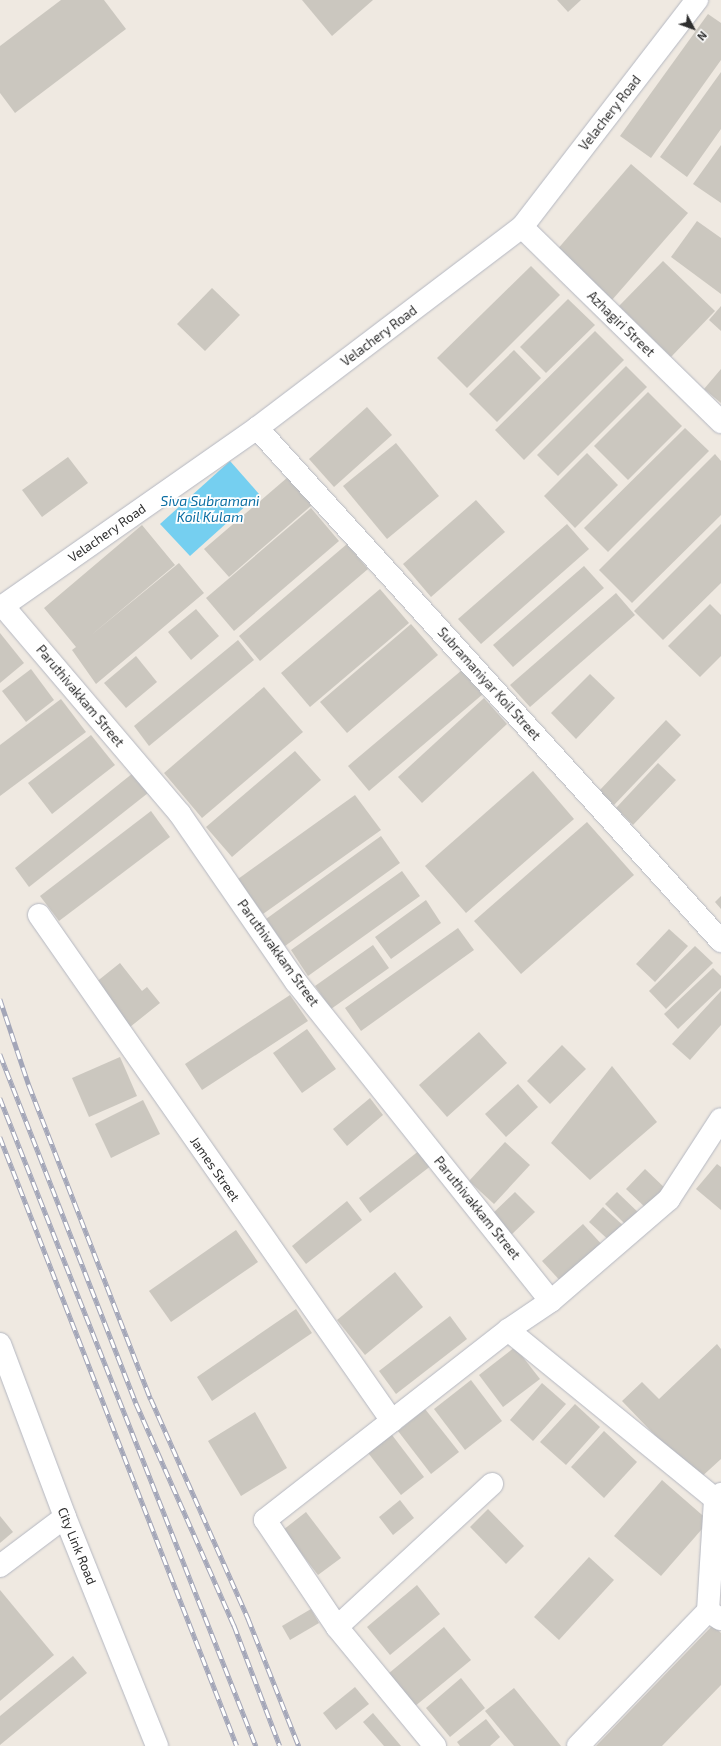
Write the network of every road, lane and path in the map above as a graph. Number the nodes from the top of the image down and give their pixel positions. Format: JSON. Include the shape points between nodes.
{"nodes":[{"id":1,"x":697,"y":0,"type":"edge"},
{"id":2,"x":522,"y":227,"type":"junction"},
{"id":3,"x":721,"y":422,"type":"edge"},
{"id":4,"x":257,"y":428,"type":"junction"},
{"id":5,"x":2,"y":607,"type":"edge"},
{"id":6,"x":39,"y":915,"type":"dead end"},
{"id":7,"x":721,"y":941,"type":"edge"},
{"id":8,"x":721,"y":1119,"type":"edge"},
{"id":9,"x":551,"y":1301,"type":"junction"},
{"id":10,"x":508,"y":1330,"type":"junction"},
{"id":11,"x":0,"y":1344,"type":"edge"},
{"id":12,"x":392,"y":1421,"type":"junction"},
{"id":13,"x":492,"y":1484,"type":"dead end"},
{"id":14,"x":718,"y":1497,"type":"edge"},
{"id":15,"x":65,"y":1517,"type":"junction"},
{"id":16,"x":0,"y":1566,"type":"edge"},
{"id":17,"x":715,"y":1615,"type":"edge"},
{"id":18,"x":337,"y":1627,"type":"junction"},
{"id":19,"x":157,"y":1746,"type":"edge"},
{"id":20,"x":435,"y":1746,"type":"edge"},
{"id":21,"x":578,"y":1746,"type":"edge"}],
"edges":[{"from":1,"to":2,"type":"street","name":"Velachery Road"},
{"from":2,"to":3,"type":"street","name":"Azhagiri Street"},
{"from":2,"to":4,"type":"street","name":"Velachery Road"},
{"from":4,"to":5,"type":"street","name":"Velachery Road"},
{"from":4,"to":7,"type":"street","name":"Subramaniyar Koil Street"},
{"from":5,"to":9,"type":"street","name":"Paruthivakkam Street","via":[[180,814],[296,982]]},
{"from":6,"to":12,"type":"street","name":"James Street"},
{"from":8,"to":9,"type":"street","via":[[669,1199]]},
{"from":9,"to":10,"type":"street"},
{"from":10,"to":12,"type":"street"},
{"from":10,"to":14,"type":"street"},
{"from":11,"to":15,"type":"street","name":"City Link Road"},
{"from":12,"to":18,"type":"street","via":[[265,1520]]},
{"from":13,"to":18,"type":"street"},
{"from":14,"to":17,"type":"street"},
{"from":15,"to":16,"type":"street"},
{"from":15,"to":19,"type":"street","name":"City Link Road"},
{"from":17,"to":21,"type":"street"},
{"from":18,"to":20,"type":"street"}]}
